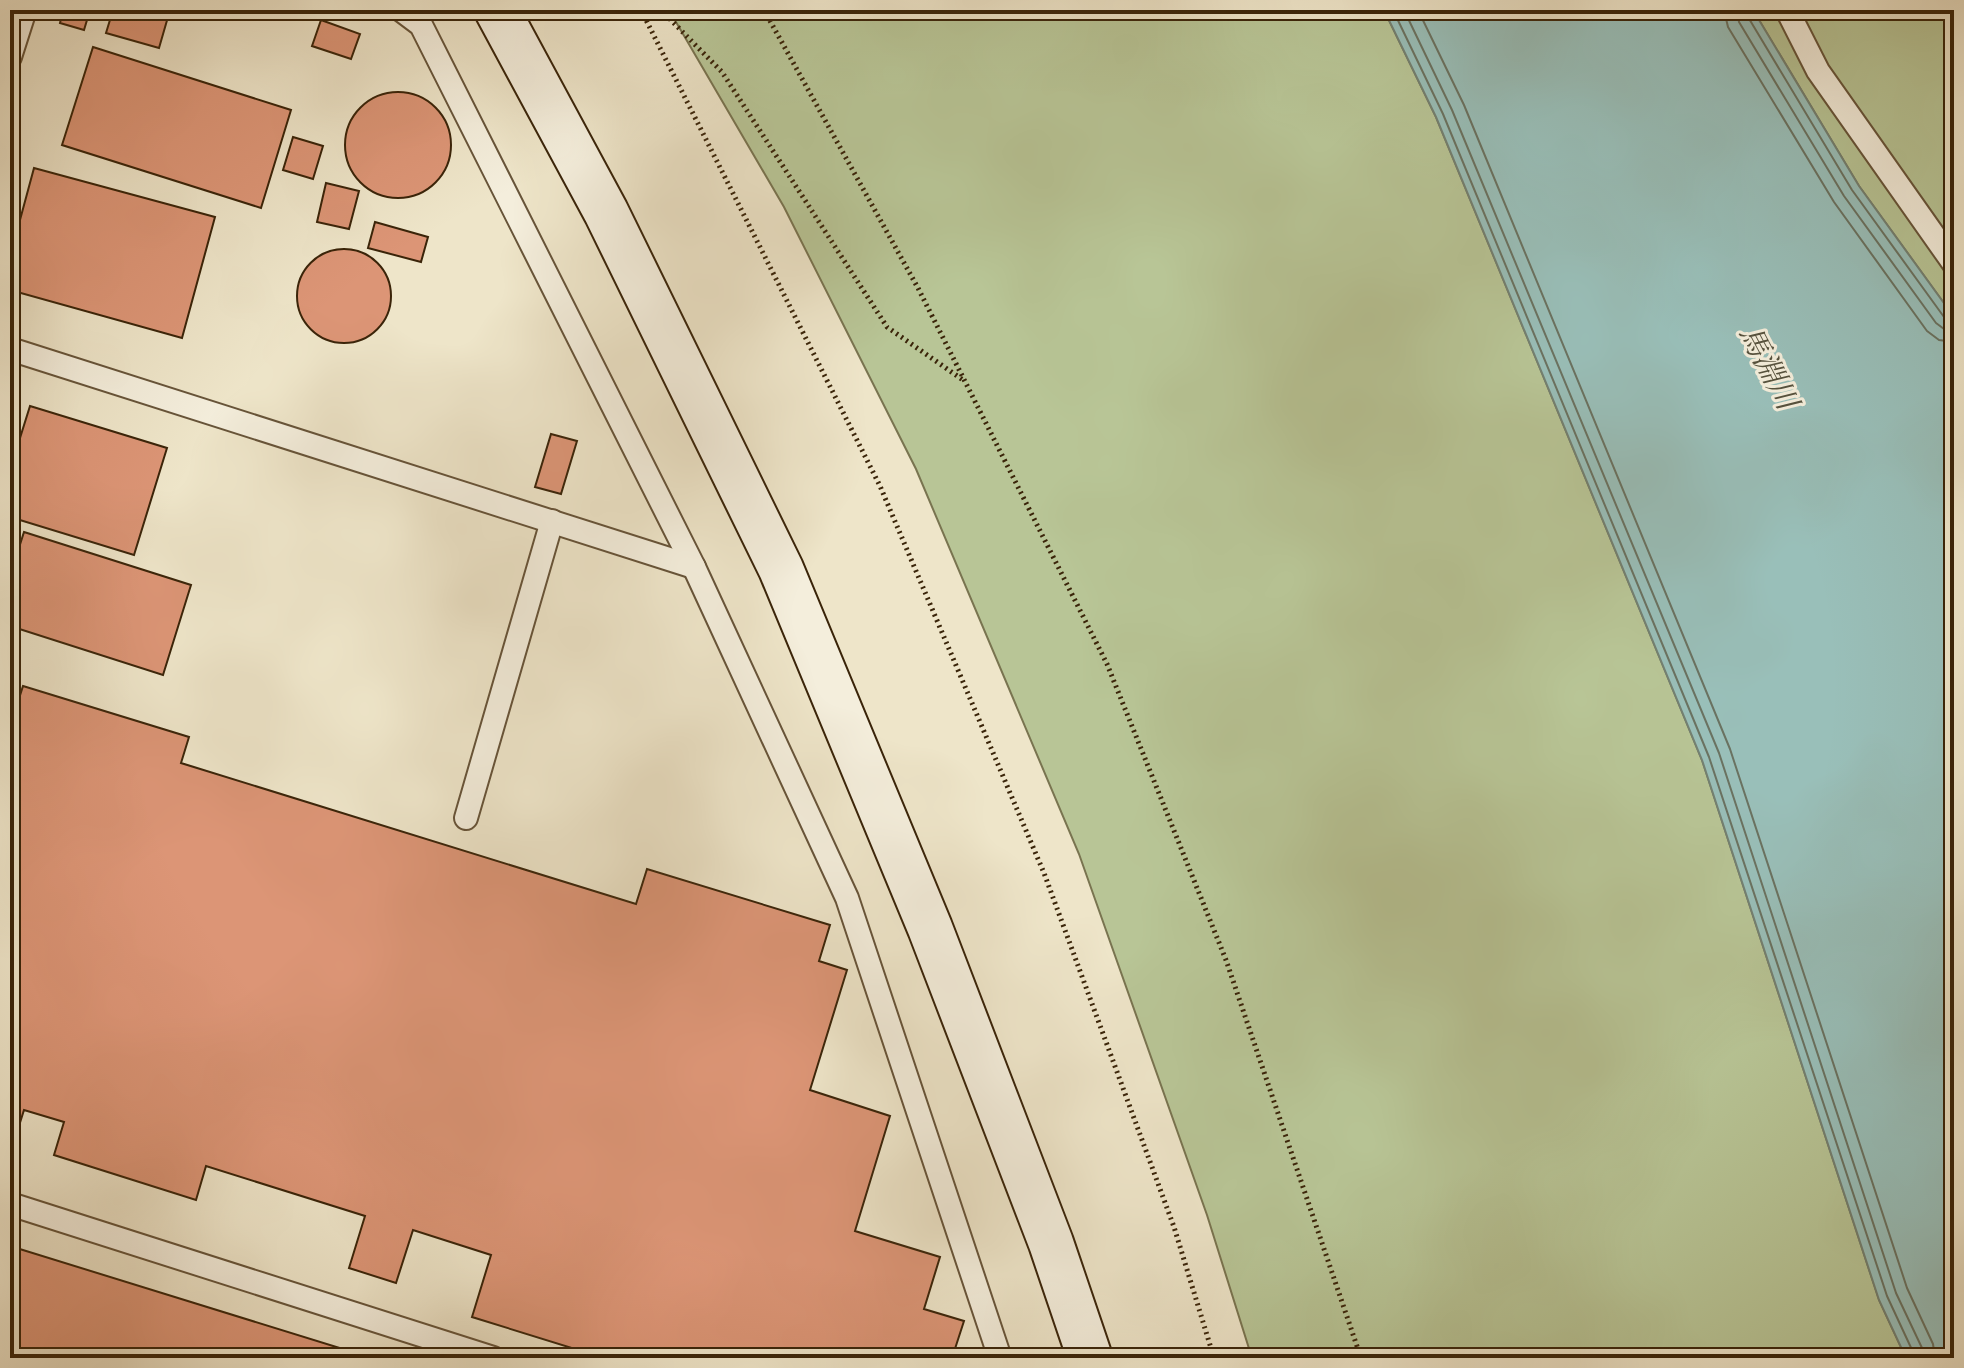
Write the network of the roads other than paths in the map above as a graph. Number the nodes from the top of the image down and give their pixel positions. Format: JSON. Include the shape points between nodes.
{"nodes":[{"id":1,"x":25,"y":10,"type":"edge"},
{"id":2,"x":401,"y":10,"type":"edge"},
{"id":3,"x":497,"y":10,"type":"edge"},
{"id":4,"x":1787,"y":10,"type":"edge"},
{"id":5,"x":10,"y":57,"type":"edge"},
{"id":6,"x":1954,"y":264,"type":"edge"},
{"id":7,"x":10,"y":349,"type":"edge"},
{"id":8,"x":552,"y":521,"type":"junction"},
{"id":9,"x":694,"y":567,"type":"junction"},
{"id":10,"x":466,"y":818,"type":"dead end"},
{"id":11,"x":10,"y":1204,"type":"edge"},
{"id":12,"x":493,"y":1358,"type":"edge"},
{"id":13,"x":1000,"y":1358,"type":"edge"},
{"id":14,"x":1090,"y":1358,"type":"edge"}],
"edges":[{"from":1,"to":5,"type":"lane"},
{"from":2,"to":9,"type":"lane","via":[[421,25]]},
{"from":3,"to":14,"type":"street","via":[[606,212],[781,569],[930,928]]},
{"from":4,"to":6,"type":"lane","via":[[1818,71]]},
{"from":7,"to":8,"type":"lane"},
{"from":8,"to":9,"type":"lane"},
{"from":8,"to":10,"type":"lane"},
{"from":9,"to":13,"type":"lane","via":[[847,898]]},
{"from":11,"to":12,"type":"lane"}]}
